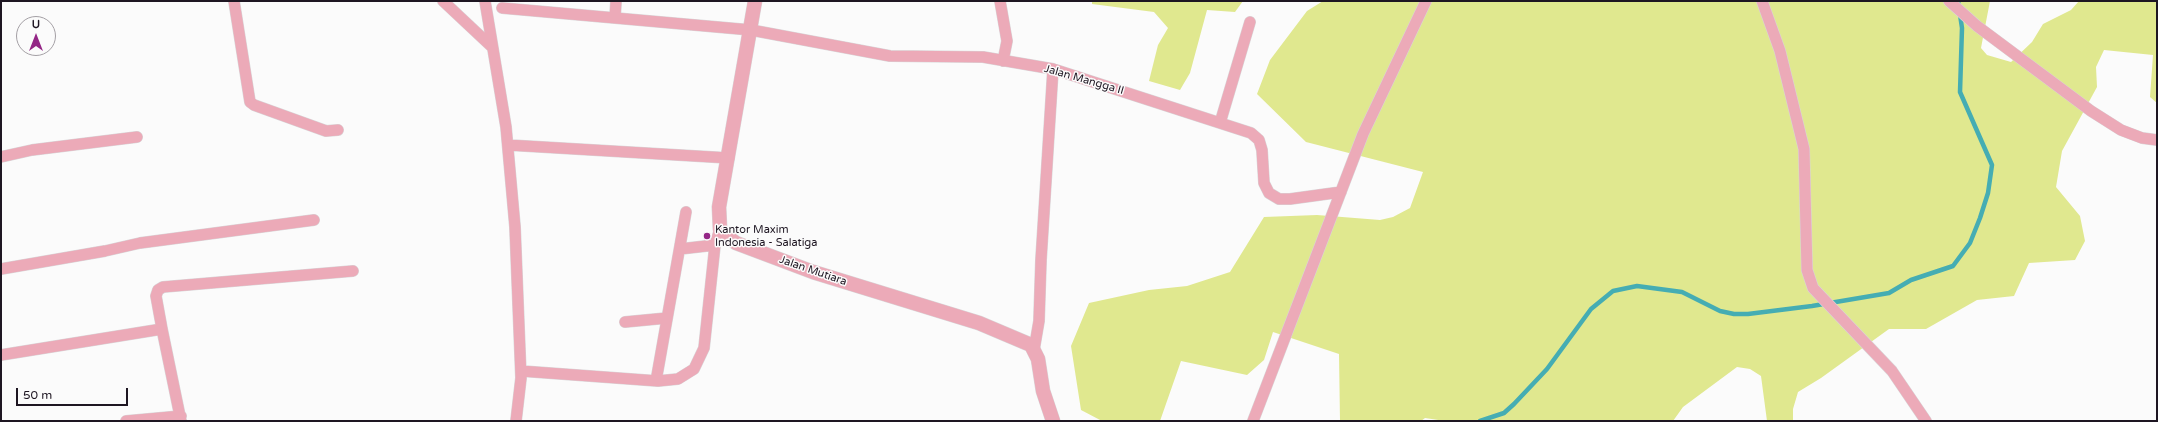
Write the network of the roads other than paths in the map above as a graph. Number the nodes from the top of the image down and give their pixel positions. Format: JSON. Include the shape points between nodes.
{"nodes":[{"id":1,"x":234,"y":1,"type":"edge"},
{"id":2,"x":443,"y":1,"type":"edge"},
{"id":3,"x":485,"y":1,"type":"edge"},
{"id":4,"x":616,"y":1,"type":"edge"},
{"id":5,"x":755,"y":1,"type":"edge"},
{"id":6,"x":1000,"y":1,"type":"edge"},
{"id":7,"x":1426,"y":1,"type":"edge"},
{"id":8,"x":1762,"y":1,"type":"edge"},
{"id":9,"x":1949,"y":1,"type":"edge"},
{"id":10,"x":502,"y":8,"type":"dead end"},
{"id":11,"x":615,"y":18,"type":"junction"},
{"id":12,"x":1250,"y":22,"type":"dead end"},
{"id":13,"x":751,"y":30,"type":"junction"},
{"id":14,"x":492,"y":47,"type":"junction"},
{"id":15,"x":1003,"y":61,"type":"junction"},
{"id":16,"x":1053,"y":70,"type":"junction"},
{"id":17,"x":1220,"y":123,"type":"junction"},
{"id":18,"x":338,"y":130,"type":"dead end"},
{"id":19,"x":137,"y":137,"type":"dead end"},
{"id":20,"x":2157,"y":140,"type":"edge"},
{"id":21,"x":508,"y":145,"type":"junction"},
{"id":22,"x":1,"y":157,"type":"edge"},
{"id":23,"x":729,"y":158,"type":"junction"},
{"id":24,"x":1341,"y":192,"type":"junction"},
{"id":25,"x":686,"y":212,"type":"dead end"},
{"id":26,"x":314,"y":220,"type":"dead end"},
{"id":27,"x":720,"y":229,"type":"junction"},
{"id":28,"x":715,"y":245,"type":"junction"},
{"id":29,"x":680,"y":249,"type":"junction"},
{"id":30,"x":1,"y":269,"type":"edge"},
{"id":31,"x":353,"y":271,"type":"dead end"},
{"id":32,"x":667,"y":318,"type":"junction"},
{"id":33,"x":626,"y":322,"type":"dead end"},
{"id":34,"x":162,"y":328,"type":"junction"},
{"id":35,"x":1034,"y":350,"type":"junction"},
{"id":36,"x":1,"y":356,"type":"edge"},
{"id":37,"x":521,"y":371,"type":"junction"},
{"id":38,"x":656,"y":381,"type":"junction"},
{"id":39,"x":181,"y":419,"type":"edge"},
{"id":40,"x":126,"y":421,"type":"edge"},
{"id":41,"x":516,"y":421,"type":"edge"},
{"id":42,"x":1052,"y":421,"type":"edge"},
{"id":43,"x":1253,"y":421,"type":"edge"},
{"id":44,"x":1926,"y":421,"type":"edge"}],
"edges":[{"from":1,"to":18,"type":"street","via":[[250,102],[326,131]]},
{"from":2,"to":14,"type":"street"},
{"from":3,"to":14,"type":"street"},
{"from":4,"to":11,"type":"street"},
{"from":5,"to":13,"type":"street"},
{"from":6,"to":15,"type":"street","via":[[1007,41]]},
{"from":7,"to":24,"type":"street","via":[[1363,134]]},
{"from":8,"to":44,"type":"street","via":[[1780,51],[1804,149],[1807,270],[1813,288],[1892,371]]},
{"from":9,"to":20,"type":"street","via":[[1978,26],[2091,111],[2121,130],[2142,138]]},
{"from":10,"to":11,"type":"street","name":"Jalan Mangga II"},
{"from":11,"to":13,"type":"street","name":"Jalan Mangga II"},
{"from":12,"to":17,"type":"street"},
{"from":13,"to":15,"type":"street","name":"Jalan Mangga II","via":[[890,56],[983,57]]},
{"from":13,"to":23,"type":"street"},
{"from":14,"to":21,"type":"street"},
{"from":15,"to":16,"type":"street","name":"Jalan Mangga II"},
{"from":16,"to":17,"type":"street","name":"Jalan Mangga II"},
{"from":16,"to":35,"type":"street","via":[[1039,321]]},
{"from":17,"to":24,"type":"street","name":"Jalan Mangga II","via":[[1251,133],[1259,140],[1264,183],[1269,193],[1279,199],[1290,200]]},
{"from":19,"to":22,"type":"street","via":[[32,150]]},
{"from":21,"to":23,"type":"street"},
{"from":21,"to":37,"type":"street","via":[[515,227]]},
{"from":23,"to":27,"type":"street","via":[[719,207]]},
{"from":24,"to":43,"type":"street"},
{"from":25,"to":29,"type":"street"},
{"from":26,"to":30,"type":"street","via":[[140,243]]},
{"from":27,"to":28,"type":"street"},
{"from":27,"to":35,"type":"street","name":"Jalan Mutiara","via":[[736,243],[812,272],[978,323],[1023,341]]},
{"from":28,"to":29,"type":"street"},
{"from":28,"to":38,"type":"street","via":[[704,348],[694,369],[678,379]]},
{"from":29,"to":32,"type":"street"},
{"from":31,"to":34,"type":"street","via":[[160,288],[156,296]]},
{"from":32,"to":33,"type":"street"},
{"from":32,"to":38,"type":"street"},
{"from":34,"to":36,"type":"street"},
{"from":34,"to":39,"type":"street"},
{"from":35,"to":42,"type":"street"},
{"from":37,"to":38,"type":"street"},
{"from":37,"to":41,"type":"street"},
{"from":39,"to":40,"type":"street"}]}
